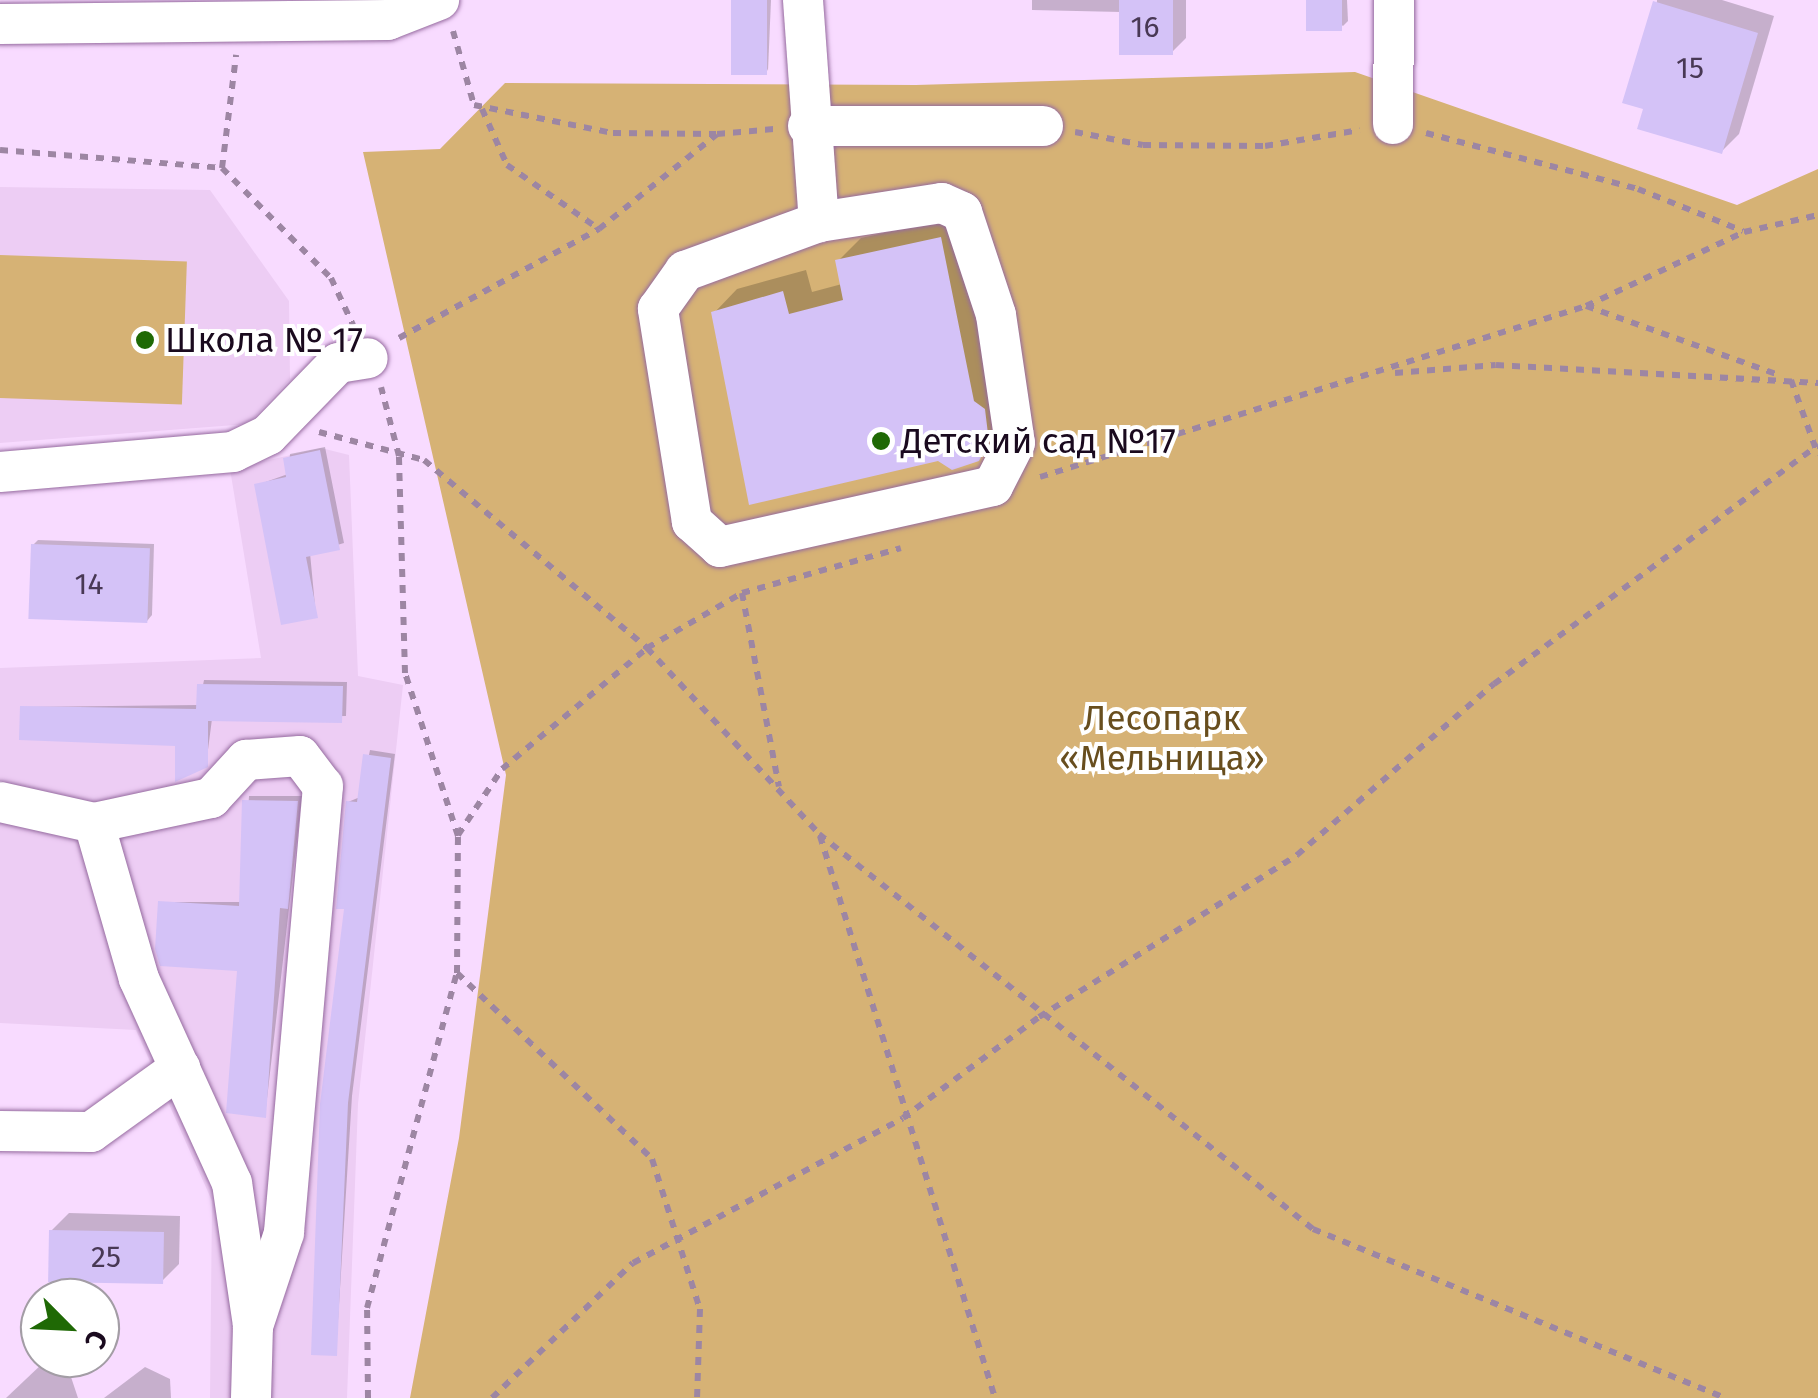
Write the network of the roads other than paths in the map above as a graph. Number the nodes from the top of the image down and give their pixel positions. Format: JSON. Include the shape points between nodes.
{"nodes":[{"id":1,"x":803,"y":0,"type":"edge"},
{"id":2,"x":1394,"y":0,"type":"edge"},
{"id":3,"x":436,"y":2,"type":"edge"},
{"id":4,"x":0,"y":24,"type":"edge"},
{"id":5,"x":1392,"y":124,"type":"road end"},
{"id":6,"x":808,"y":126,"type":"junction"},
{"id":7,"x":1042,"y":126,"type":"road end"},
{"id":8,"x":820,"y":222,"type":"junction"},
{"id":9,"x":368,"y":358,"type":"road end"},
{"id":10,"x":0,"y":472,"type":"edge"},
{"id":11,"x":0,"y":802,"type":"edge"},
{"id":12,"x":94,"y":823,"type":"junction"},
{"id":13,"x":180,"y":1068,"type":"junction"},
{"id":14,"x":0,"y":1131,"type":"edge"},
{"id":15,"x":254,"y":1326,"type":"junction"},
{"id":16,"x":251,"y":1398,"type":"edge"}],
"edges":[{"from":1,"to":6,"type":"street"},
{"from":2,"to":5,"type":"street"},
{"from":3,"to":4,"type":"street","via":[[388,20]]},
{"from":6,"to":7,"type":"street"},
{"from":6,"to":8,"type":"street"},
{"from":8,"to":8,"type":"street","via":[[942,203],[962,212],[996,315],[1015,443],[1008,468],[993,486],[720,548],[692,522],[658,309],[685,272]]},
{"from":9,"to":10,"type":"street","via":[[324,373],[268,435],[233,452]]},
{"from":11,"to":12,"type":"street"},
{"from":12,"to":13,"type":"street","via":[[139,979]]},
{"from":12,"to":15,"type":"street","via":[[211,798],[246,760],[300,756],[323,786],[284,1233]]},
{"from":13,"to":14,"type":"street","via":[[91,1132]]},
{"from":13,"to":15,"type":"street","via":[[232,1183]]},
{"from":15,"to":16,"type":"street"}]}
